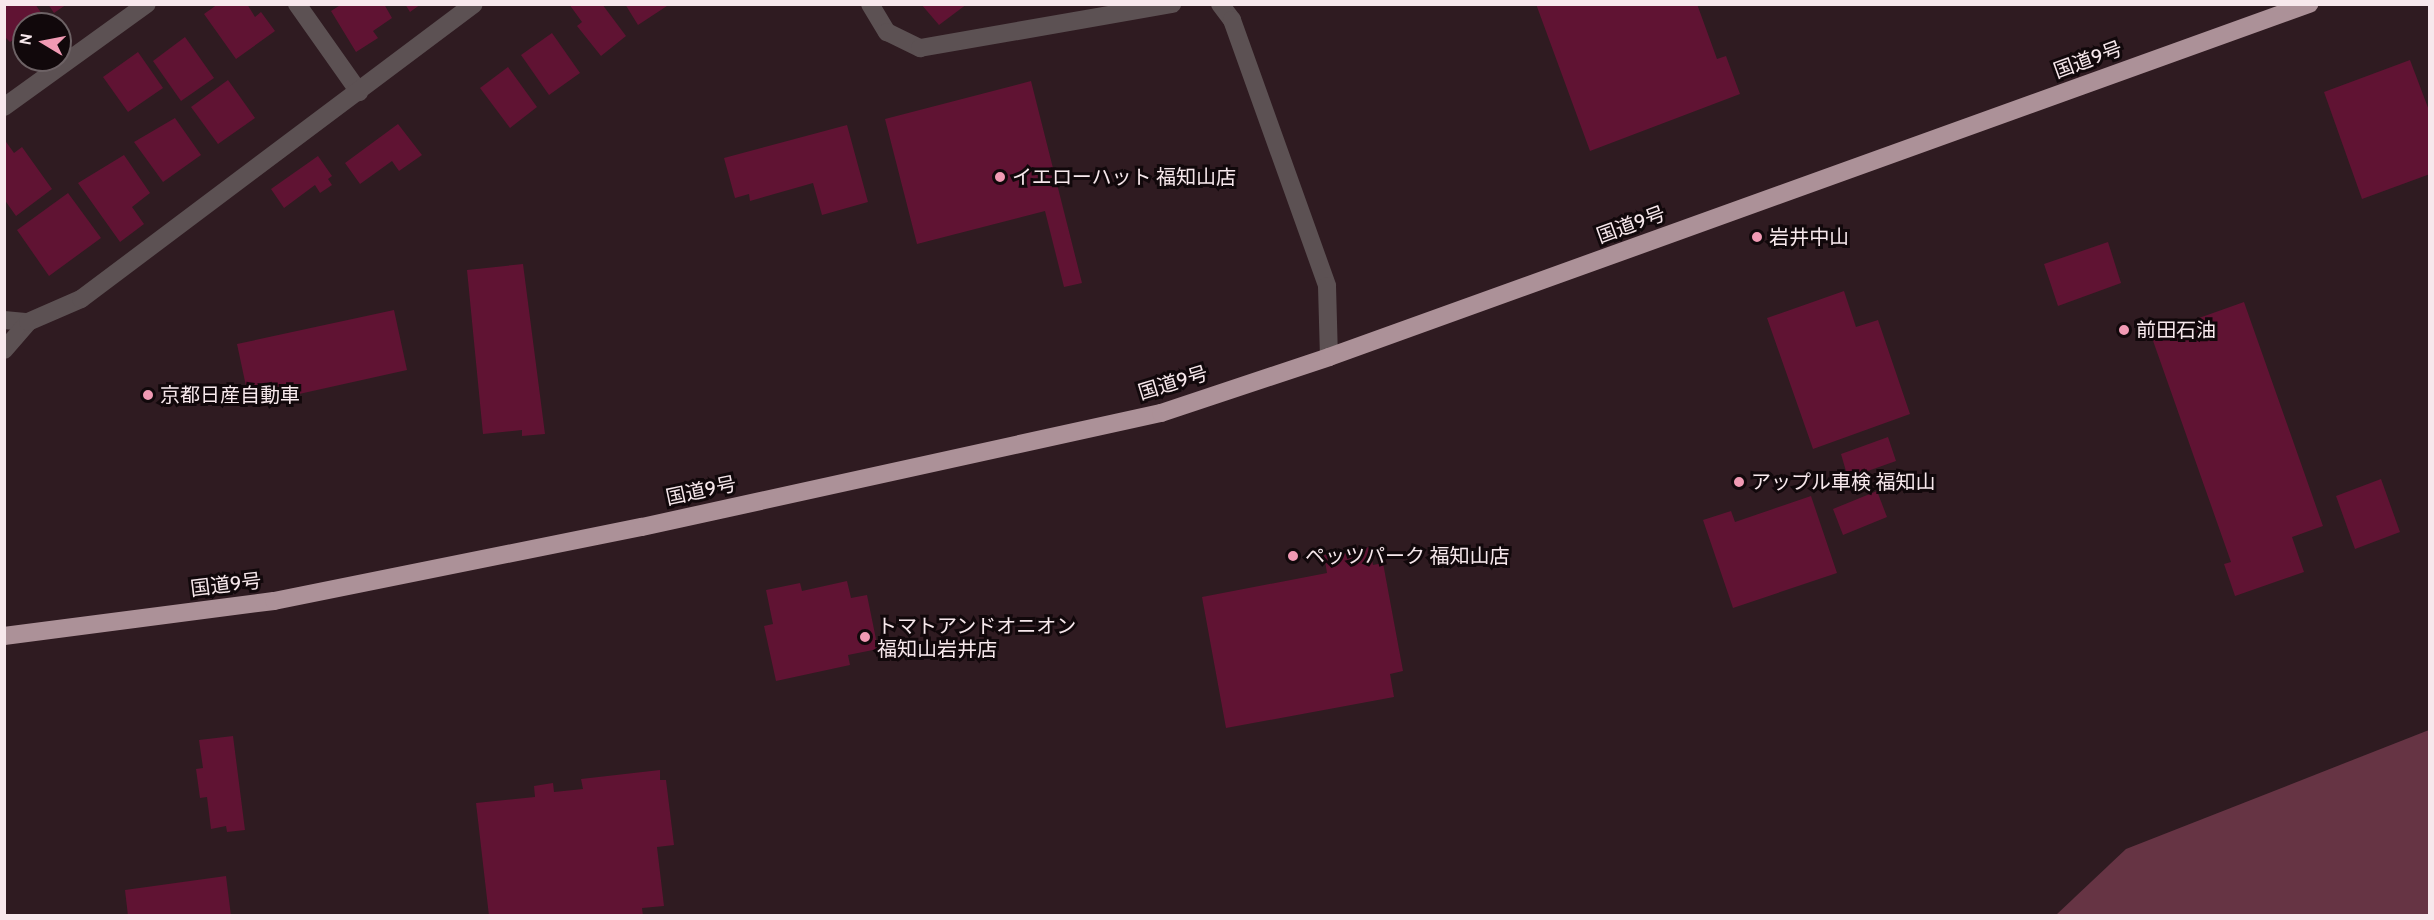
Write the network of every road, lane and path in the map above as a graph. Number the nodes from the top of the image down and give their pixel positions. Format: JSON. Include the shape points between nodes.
{"nodes":[{"id":1,"x":147,"y":4,"type":"edge"},
{"id":2,"x":297,"y":4,"type":"edge"},
{"id":3,"x":474,"y":4,"type":"edge"},
{"id":4,"x":870,"y":4,"type":"edge"},
{"id":5,"x":1172,"y":4,"type":"edge"},
{"id":6,"x":1220,"y":4,"type":"edge"},
{"id":7,"x":2309,"y":4,"type":"edge"},
{"id":8,"x":359,"y":92,"type":"junction"},
{"id":9,"x":4,"y":107,"type":"edge"},
{"id":10,"x":4,"y":320,"type":"edge"},
{"id":11,"x":28,"y":322,"type":"junction"},
{"id":12,"x":4,"y":350,"type":"edge"},
{"id":13,"x":1329,"y":357,"type":"junction"},
{"id":14,"x":4,"y":636,"type":"edge"}],
"edges":[{"from":1,"to":9,"type":"street"},
{"from":2,"to":8,"type":"street"},
{"from":3,"to":8,"type":"street"},
{"from":4,"to":5,"type":"street","via":[[886,32],[920,48]]},
{"from":6,"to":13,"type":"street","via":[[1232,20],[1327,286]]},
{"from":7,"to":13,"type":"highway","name":"国道9号"},
{"from":8,"to":11,"type":"street","via":[[81,299]]},
{"from":10,"to":11,"type":"street"},
{"from":11,"to":12,"type":"street"},
{"from":13,"to":14,"type":"highway","name":"国道9号","via":[[1161,413],[642,527],[274,601]]}]}
